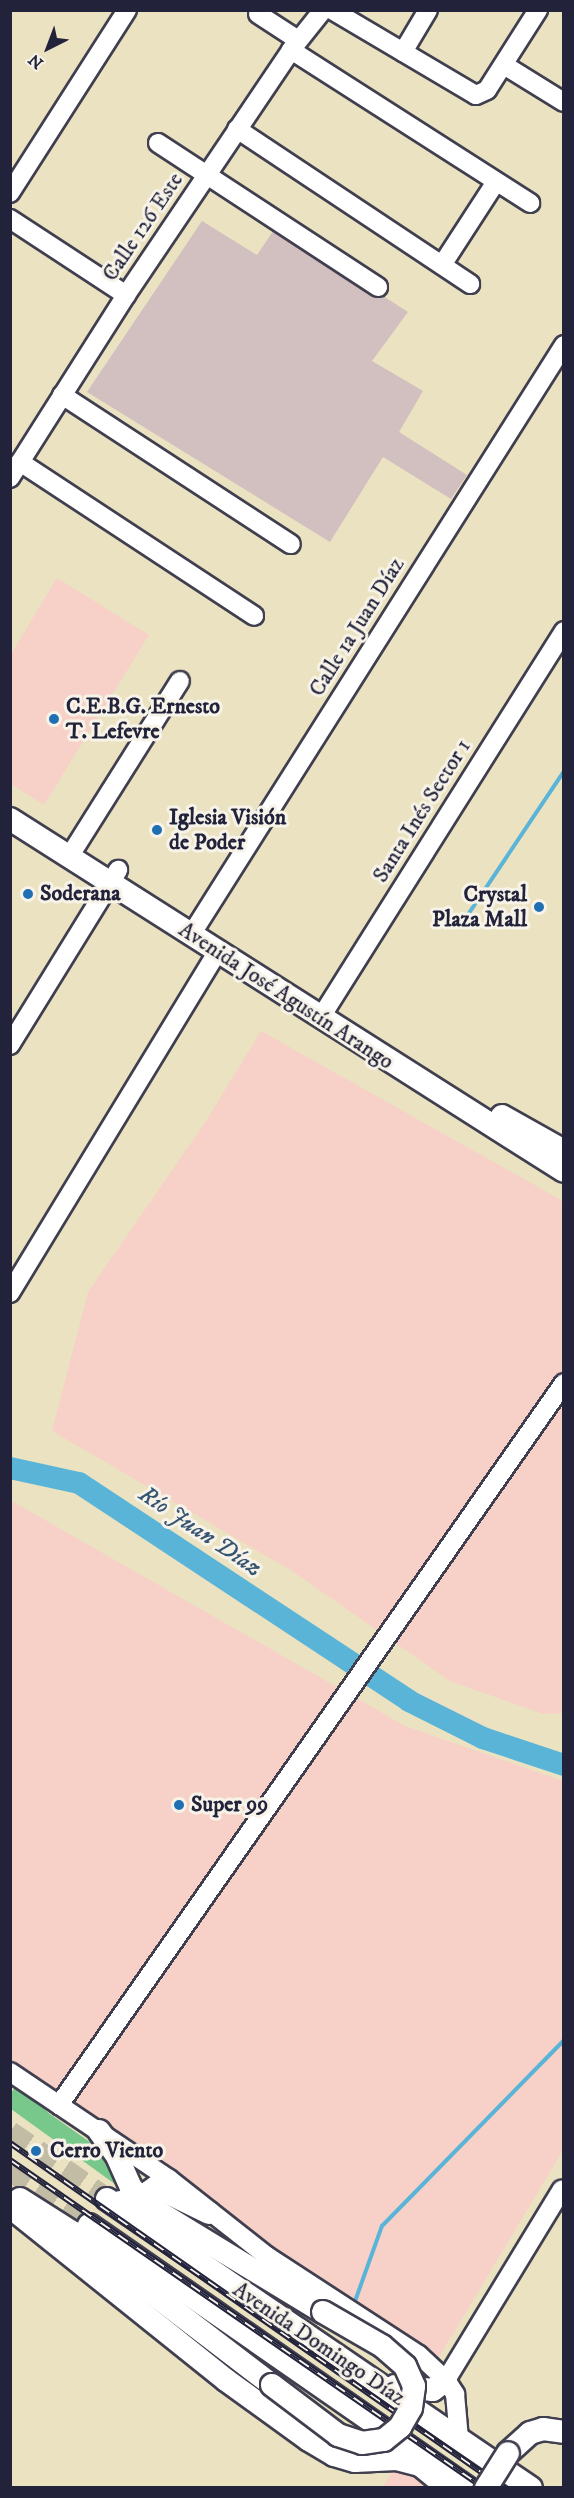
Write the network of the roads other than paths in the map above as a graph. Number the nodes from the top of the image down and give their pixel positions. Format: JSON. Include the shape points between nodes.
{"nodes":[{"id":1,"x":127,"y":10,"type":"edge"},
{"id":2,"x":323,"y":10,"type":"edge"},
{"id":3,"x":332,"y":10,"type":"edge"},
{"id":4,"x":428,"y":10,"type":"edge"},
{"id":5,"x":538,"y":10,"type":"edge"},
{"id":6,"x":258,"y":14,"type":"dead end"},
{"id":7,"x":295,"y":45,"type":"junction"},
{"id":8,"x":403,"y":52,"type":"junction"},
{"id":9,"x":504,"y":65,"type":"junction"},
{"id":10,"x":564,"y":102,"type":"edge"},
{"id":11,"x":237,"y":129,"type":"junction"},
{"id":12,"x":158,"y":143,"type":"dead end"},
{"id":13,"x":207,"y":175,"type":"junction"},
{"id":14,"x":496,"y":182,"type":"junction"},
{"id":15,"x":10,"y":193,"type":"edge"},
{"id":16,"x":530,"y":203,"type":"dead end"},
{"id":17,"x":10,"y":219,"type":"edge"},
{"id":18,"x":442,"y":265,"type":"junction"},
{"id":19,"x":470,"y":284,"type":"dead end"},
{"id":20,"x":378,"y":287,"type":"dead end"},
{"id":21,"x":126,"y":295,"type":"junction"},
{"id":22,"x":564,"y":345,"type":"edge"},
{"id":23,"x":62,"y":395,"type":"junction"},
{"id":24,"x":21,"y":462,"type":"junction"},
{"id":25,"x":10,"y":478,"type":"edge"},
{"id":26,"x":291,"y":544,"type":"dead end"},
{"id":27,"x":254,"y":616,"type":"dead end"},
{"id":28,"x":564,"y":631,"type":"edge"},
{"id":29,"x":180,"y":681,"type":"dead end"},
{"id":30,"x":14,"y":816,"type":"edge"},
{"id":31,"x":73,"y":851,"type":"junction"},
{"id":32,"x":114,"y":877,"type":"junction"},
{"id":33,"x":195,"y":929,"type":"junction"},
{"id":34,"x":217,"y":952,"type":"junction"},
{"id":35,"x":324,"y":1011,"type":"junction"},
{"id":36,"x":10,"y":1045,"type":"edge"},
{"id":37,"x":564,"y":1151,"type":"edge"},
{"id":38,"x":564,"y":1171,"type":"edge"},
{"id":39,"x":10,"y":1293,"type":"edge"},
{"id":40,"x":564,"y":1383,"type":"edge"},
{"id":41,"x":10,"y":2072,"type":"edge"},
{"id":42,"x":59,"y":2105,"type":"junction"},
{"id":43,"x":99,"y":2131,"type":"junction"},
{"id":44,"x":562,"y":2188,"type":"edge"},
{"id":45,"x":10,"y":2194,"type":"edge"},
{"id":46,"x":10,"y":2207,"type":"edge"},
{"id":47,"x":157,"y":2211,"type":"junction"},
{"id":48,"x":209,"y":2213,"type":"junction"},
{"id":49,"x":89,"y":2225,"type":"tunnel mouth"},
{"id":50,"x":217,"y":2275,"type":"junction"},
{"id":51,"x":357,"y":2372,"type":"junction"},
{"id":52,"x":446,"y":2380,"type":"junction"},
{"id":53,"x":564,"y":2432,"type":"edge"},
{"id":54,"x":459,"y":2439,"type":"junction"},
{"id":55,"x":449,"y":2486,"type":"edge"},
{"id":56,"x":468,"y":2487,"type":"edge"},
{"id":57,"x":486,"y":2487,"type":"edge"},
{"id":58,"x":531,"y":2487,"type":"edge"}],
"edges":[{"from":1,"to":15,"type":"street"},
{"from":2,"to":7,"type":"street","name":"Calle 126 Este"},
{"from":3,"to":8,"type":"street"},
{"from":4,"to":8,"type":"street"},
{"from":5,"to":9,"type":"street"},
{"from":6,"to":7,"type":"street"},
{"from":7,"to":11,"type":"street","name":"Calle 126 Este"},
{"from":7,"to":14,"type":"street"},
{"from":8,"to":9,"type":"street","via":[[476,95],[487,90]]},
{"from":9,"to":10,"type":"street"},
{"from":11,"to":13,"type":"street","name":"Calle 126 Este"},
{"from":11,"to":18,"type":"street"},
{"from":12,"to":13,"type":"street"},
{"from":13,"to":20,"type":"street"},
{"from":13,"to":21,"type":"street","name":"Calle 126 Este"},
{"from":14,"to":16,"type":"street"},
{"from":14,"to":18,"type":"street"},
{"from":17,"to":21,"type":"street"},
{"from":18,"to":19,"type":"street"},
{"from":21,"to":23,"type":"street","name":"Calle 126 Este"},
{"from":22,"to":33,"type":"street","name":"Calle 1a Juan Díaz"},
{"from":23,"to":24,"type":"street","name":"Calle 126 Este"},
{"from":23,"to":26,"type":"street"},
{"from":24,"to":25,"type":"street","name":"Calle 126 Este"},
{"from":24,"to":27,"type":"street"},
{"from":28,"to":35,"type":"street","name":"Santa Inés Sector 1"},
{"from":29,"to":31,"type":"street"},
{"from":30,"to":31,"type":"main road","name":"Avenida José Agustín Arango"},
{"from":31,"to":32,"type":"main road","name":"Avenida José Agustín Arango"},
{"from":32,"to":33,"type":"main road","name":"Avenida José Agustín Arango"},
{"from":32,"to":36,"type":"street"},
{"from":33,"to":34,"type":"main road","name":"Avenida José Agustín Arango"},
{"from":33,"to":35,"type":"main road","name":"Avenida José Agustín Arango"},
{"from":34,"to":35,"type":"main road","name":"Avenida José Agustín Arango"},
{"from":34,"to":39,"type":"street"},
{"from":35,"to":37,"type":"main road","name":"Avenida José Agustín Arango"},
{"from":35,"to":38,"type":"main road","name":"Avenida José Agustín Arango"},
{"from":40,"to":42,"type":"street"},
{"from":41,"to":42,"type":"street"},
{"from":42,"to":43,"type":"street"},
{"from":43,"to":47,"type":"main road","via":[[116,2154],[131,2188]]},
{"from":43,"to":48,"type":"street","via":[[170,2179]]},
{"from":44,"to":52,"type":"street"},
{"from":45,"to":47,"type":"main road","bridge":true,"via":[[72,2232],[338,2435],[362,2443],[384,2440],[400,2427],[411,2408],[414,2386],[405,2366],[382,2346]]},
{"from":46,"to":55,"type":"main road","via":[[226,2380],[309,2440],[334,2455],[355,2461],[397,2460],[420,2465]]},
{"from":47,"to":48,"type":"main road","via":[[149,2192],[156,2187]]},
{"from":47,"to":50,"type":"main road"},
{"from":47,"to":50,"type":"main road","name":"Avenida Domingo Díaz","via":[[107,2199]]},
{"from":48,"to":52,"type":"street","via":[[346,2311],[419,2355]]},
{"from":49,"to":56,"type":"main road","name":"Avenida Domingo Díaz"},
{"from":50,"to":51,"type":"main road","name":"Avenida Domingo Díaz"},
{"from":51,"to":52,"type":"main road","via":[[406,2390],[433,2390]]},
{"from":51,"to":54,"type":"main road","name":"Avenida Domingo Díaz"},
{"from":52,"to":54,"type":"street","via":[[455,2394]]},
{"from":53,"to":57,"type":"main road","bridge":true,"via":[[543,2429],[530,2433],[508,2453]]},
{"from":54,"to":58,"type":"main road","name":"Avenida Domingo Díaz"}]}
